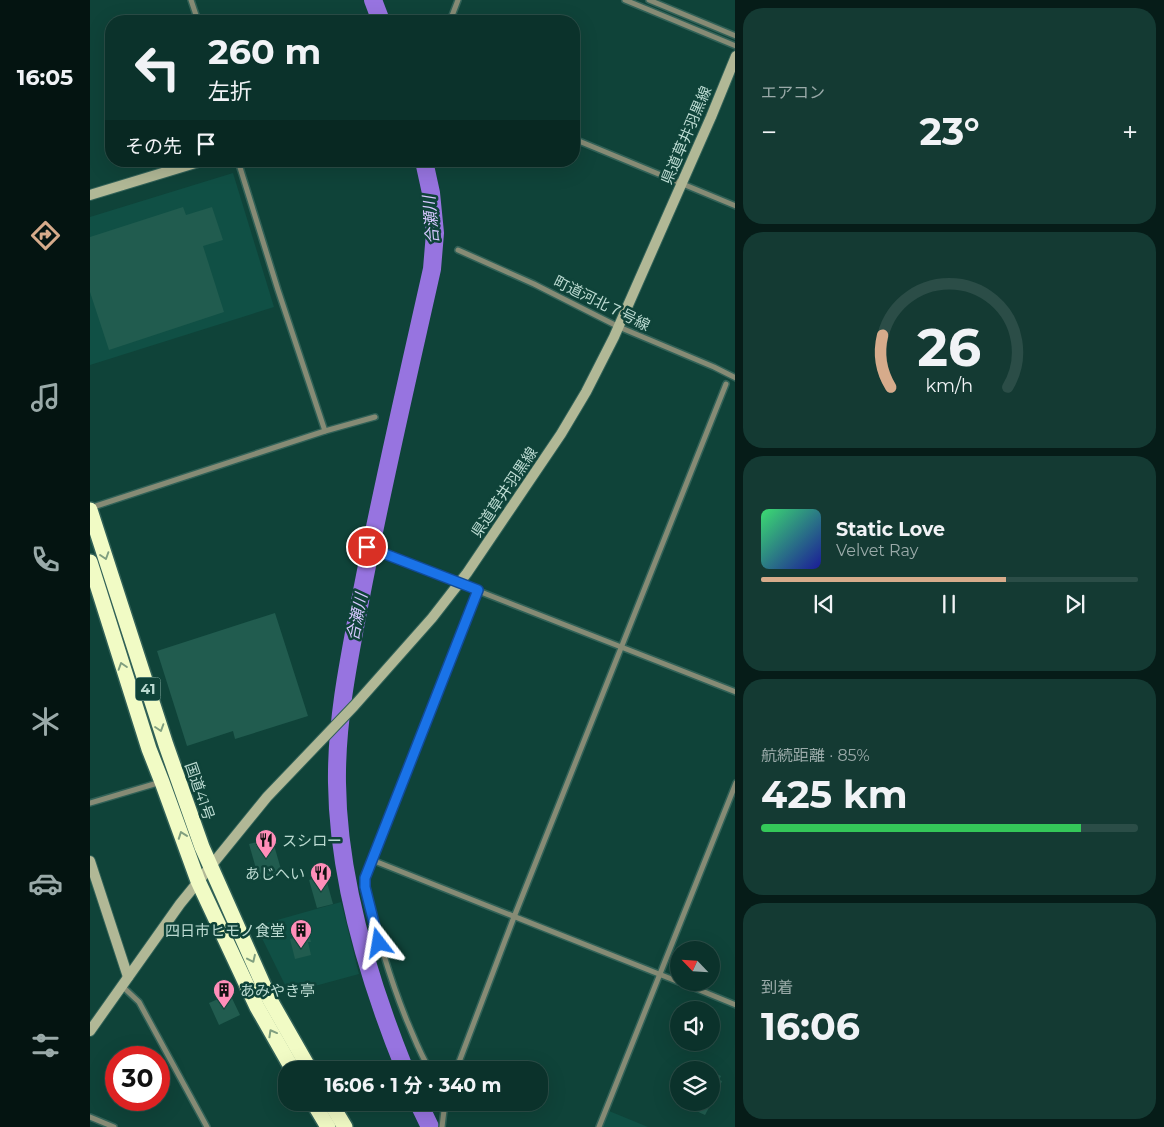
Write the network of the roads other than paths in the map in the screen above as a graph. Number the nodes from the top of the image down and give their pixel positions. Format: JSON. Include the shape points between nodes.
{"nodes":[{"id":1,"x":191,"y":0,"type":"edge"},
{"id":2,"x":458,"y":0,"type":"edge"},
{"id":3,"x":625,"y":0,"type":"edge"},
{"id":4,"x":648,"y":0,"type":"edge"},
{"id":5,"x":196,"y":15,"type":"edge"},
{"id":6,"x":452,"y":15,"type":"edge"},
{"id":7,"x":735,"y":36,"type":"edge"},
{"id":8,"x":735,"y":46,"type":"edge"},
{"id":9,"x":735,"y":56,"type":"edge"},
{"id":10,"x":580,"y":142,"type":"edge"},
{"id":11,"x":182,"y":167,"type":"edge"},
{"id":12,"x":240,"y":167,"type":"edge"},
{"id":13,"x":682,"y":185,"type":"junction"},
{"id":14,"x":90,"y":195,"type":"edge"},
{"id":15,"x":735,"y":206,"type":"edge"},
{"id":16,"x":458,"y":250,"type":"dead end"},
{"id":17,"x":619,"y":327,"type":"junction"},
{"id":18,"x":735,"y":378,"type":"edge"},
{"id":19,"x":726,"y":384,"type":"dead end"},
{"id":20,"x":375,"y":417,"type":"dead end"},
{"id":21,"x":325,"y":431,"type":"junction"},
{"id":22,"x":93,"y":508,"type":"edge"},
{"id":23,"x":356,"y":543,"type":"dead end"},
{"id":24,"x":90,"y":562,"type":"edge"},
{"id":25,"x":460,"y":583,"type":"junction"},
{"id":26,"x":478,"y":590,"type":"junction"},
{"id":27,"x":623,"y":647,"type":"junction"},
{"id":28,"x":735,"y":692,"type":"edge"},
{"id":29,"x":162,"y":782,"type":"junction"},
{"id":30,"x":735,"y":782,"type":"edge"},
{"id":31,"x":90,"y":803,"type":"edge"},
{"id":32,"x":372,"y":860,"type":"junction"},
{"id":33,"x":90,"y":861,"type":"edge"},
{"id":34,"x":210,"y":867,"type":"junction"},
{"id":35,"x":198,"y":881,"type":"junction"},
{"id":36,"x":514,"y":917,"type":"junction"},
{"id":37,"x":659,"y":974,"type":"junction"},
{"id":38,"x":670,"y":978,"type":"edge"},
{"id":39,"x":125,"y":982,"type":"junction"},
{"id":40,"x":702,"y":991,"type":"edge"},
{"id":41,"x":734,"y":1004,"type":"edge"},
{"id":42,"x":90,"y":1031,"type":"edge"},
{"id":43,"x":292,"y":1060,"type":"edge"},
{"id":44,"x":425,"y":1061,"type":"edge"},
{"id":45,"x":459,"y":1061,"type":"edge"},
{"id":46,"x":318,"y":1111,"type":"edge"},
{"id":47,"x":335,"y":1111,"type":"edge"},
{"id":48,"x":445,"y":1111,"type":"edge"},
{"id":49,"x":90,"y":1117,"type":"edge"},
{"id":50,"x":114,"y":1127,"type":"edge"},
{"id":51,"x":207,"y":1127,"type":"edge"},
{"id":52,"x":328,"y":1127,"type":"edge"},
{"id":53,"x":345,"y":1127,"type":"edge"},
{"id":54,"x":442,"y":1127,"type":"edge"},
{"id":55,"x":599,"y":1127,"type":"edge"}],
"edges":[{"from":1,"to":5,"type":"street"},
{"from":2,"to":6,"type":"street"},
{"from":3,"to":8,"type":"street"},
{"from":4,"to":7,"type":"street"},
{"from":9,"to":13,"type":"main road","name":"県道草井羽黒線"},
{"from":10,"to":13,"type":"street"},
{"from":11,"to":14,"type":"main road"},
{"from":12,"to":21,"type":"street"},
{"from":13,"to":15,"type":"street"},
{"from":13,"to":17,"type":"main road","name":"県道草井羽黒線"},
{"from":16,"to":17,"type":"street","name":"町道河北７号線"},
{"from":17,"to":18,"type":"street","name":"町道河北７号線"},
{"from":17,"to":25,"type":"main road","name":"県道草井羽黒線","via":[[561,434]]},
{"from":19,"to":27,"type":"street"},
{"from":20,"to":21,"type":"street"},
{"from":21,"to":22,"type":"street"},
{"from":22,"to":34,"type":"highway","name":"国道41号","number":"41","one_way":true,"via":[[166,745]]},
{"from":23,"to":25,"type":"street"},
{"from":29,"to":24,"type":"highway","name":"国道41号","number":"41","one_way":true,"via":[[148,749]]},
{"from":25,"to":26,"type":"street"},
{"from":25,"to":34,"type":"main road","name":"県道草井羽黒線","via":[[354,706],[267,797]]},
{"from":26,"to":27,"type":"street"},
{"from":26,"to":32,"type":"street"},
{"from":27,"to":28,"type":"street"},
{"from":27,"to":36,"type":"street"},
{"from":29,"to":31,"type":"street"},
{"from":35,"to":29,"type":"highway","name":"国道41号","number":"41","one_way":true},
{"from":30,"to":37,"type":"street"},
{"from":32,"to":36,"type":"street"},
{"from":32,"to":44,"type":"street","via":[[365,887],[379,943]]},
{"from":33,"to":39,"type":"main road"},
{"from":34,"to":35,"type":"main road","name":"県道草井羽黒線"},
{"from":34,"to":43,"type":"highway","name":"国道41号","number":"41","one_way":true,"via":[[270,1000]]},
{"from":35,"to":39,"type":"main road","name":"県道草井羽黒線"},
{"from":43,"to":35,"type":"highway","name":"国道41号","number":"41","one_way":true,"via":[[257,1007]]},
{"from":36,"to":37,"type":"street"},
{"from":36,"to":45,"type":"street"},
{"from":37,"to":38,"type":"street"},
{"from":37,"to":55,"type":"street"},
{"from":39,"to":42,"type":"main road","name":"県道草井羽黒線"},
{"from":39,"to":51,"type":"street"},
{"from":40,"to":41,"type":"street"},
{"from":46,"to":52,"type":"highway"},
{"from":47,"to":53,"type":"highway"},
{"from":48,"to":54,"type":"street"},
{"from":49,"to":50,"type":"street"}]}
